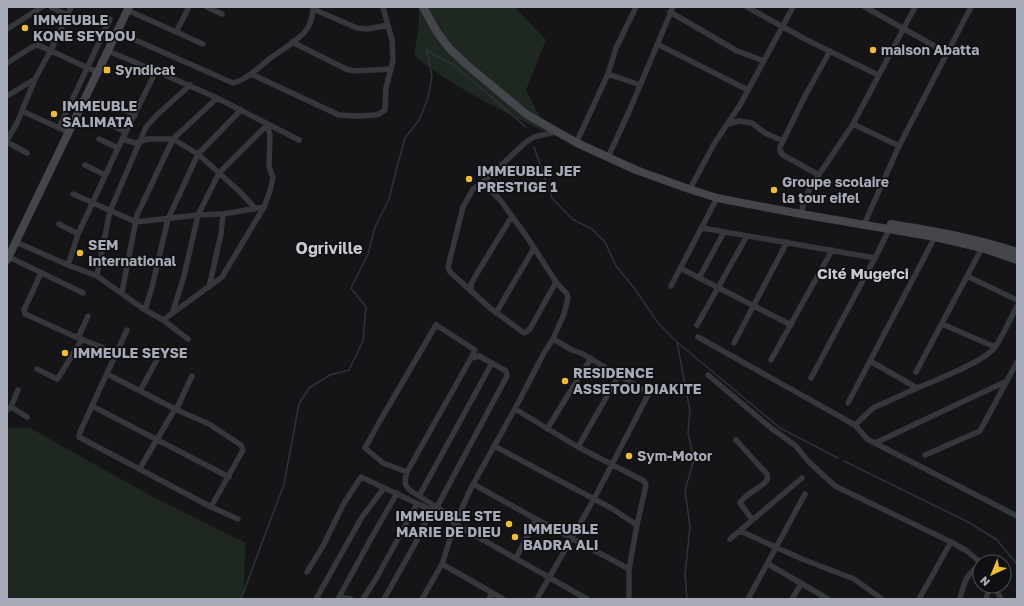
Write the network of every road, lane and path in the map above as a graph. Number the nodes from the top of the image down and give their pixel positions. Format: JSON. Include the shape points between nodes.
{"nodes":[{"id":1,"x":42,"y":7,"type":"edge"},
{"id":2,"x":50,"y":7,"type":"edge"},
{"id":3,"x":71,"y":7,"type":"edge"},
{"id":4,"x":189,"y":7,"type":"edge"},
{"id":5,"x":206,"y":7,"type":"edge"},
{"id":6,"x":382,"y":7,"type":"edge"},
{"id":7,"x":423,"y":7,"type":"edge"},
{"id":8,"x":429,"y":7,"type":"edge"},
{"id":9,"x":636,"y":7,"type":"edge"},
{"id":10,"x":747,"y":7,"type":"edge"},
{"id":11,"x":792,"y":7,"type":"edge"},
{"id":12,"x":864,"y":7,"type":"edge"},
{"id":13,"x":915,"y":7,"type":"edge"},
{"id":14,"x":971,"y":7,"type":"edge"},
{"id":15,"x":313,"y":8,"type":"edge"},
{"id":16,"x":128,"y":9,"type":"edge"},
{"id":17,"x":671,"y":10,"type":"edge"},
{"id":18,"x":222,"y":14,"type":"dead end"},
{"id":19,"x":67,"y":15,"type":"junction"},
{"id":20,"x":110,"y":19,"type":"dead end"},
{"id":21,"x":388,"y":25,"type":"junction"},
{"id":22,"x":782,"y":26,"type":"junction"},
{"id":23,"x":7,"y":29,"type":"edge"},
{"id":24,"x":903,"y":30,"type":"junction"},
{"id":25,"x":117,"y":32,"type":"junction"},
{"id":26,"x":176,"y":32,"type":"junction"},
{"id":27,"x":292,"y":42,"type":"junction"},
{"id":28,"x":202,"y":44,"type":"dead end"},
{"id":29,"x":657,"y":44,"type":"junction"},
{"id":30,"x":51,"y":50,"type":"junction"},
{"id":31,"x":108,"y":51,"type":"junction"},
{"id":32,"x":830,"y":51,"type":"junction"},
{"id":33,"x":947,"y":53,"type":"junction"},
{"id":34,"x":764,"y":61,"type":"junction"},
{"id":35,"x":7,"y":63,"type":"edge"},
{"id":36,"x":87,"y":67,"type":"junction"},
{"id":37,"x":391,"y":69,"type":"junction"},
{"id":38,"x":156,"y":70,"type":"junction"},
{"id":39,"x":97,"y":72,"type":"junction"},
{"id":40,"x":251,"y":74,"type":"junction"},
{"id":41,"x":608,"y":74,"type":"junction"},
{"id":42,"x":878,"y":74,"type":"junction"},
{"id":43,"x":35,"y":79,"type":"junction"},
{"id":44,"x":190,"y":85,"type":"junction"},
{"id":45,"x":640,"y":85,"type":"junction"},
{"id":46,"x":748,"y":90,"type":"junction"},
{"id":47,"x":7,"y":96,"type":"edge"},
{"id":48,"x":217,"y":98,"type":"junction"},
{"id":49,"x":116,"y":105,"type":"dead end"},
{"id":50,"x":241,"y":110,"type":"junction"},
{"id":51,"x":22,"y":111,"type":"junction"},
{"id":52,"x":135,"y":115,"type":"junction"},
{"id":53,"x":107,"y":122,"type":"dead end"},
{"id":54,"x":267,"y":124,"type":"junction"},
{"id":55,"x":728,"y":124,"type":"junction"},
{"id":56,"x":853,"y":124,"type":"junction"},
{"id":57,"x":58,"y":128,"type":"junction"},
{"id":58,"x":9,"y":131,"type":"edge"},
{"id":59,"x":68,"y":132,"type":"junction"},
{"id":60,"x":126,"y":132,"type":"junction"},
{"id":61,"x":555,"y":132,"type":"junction"},
{"id":62,"x":99,"y":139,"type":"dead end"},
{"id":63,"x":173,"y":139,"type":"junction"},
{"id":64,"x":578,"y":139,"type":"junction"},
{"id":65,"x":122,"y":140,"type":"junction"},
{"id":66,"x":141,"y":140,"type":"junction"},
{"id":67,"x":299,"y":140,"type":"dead end"},
{"id":68,"x":7,"y":141,"type":"edge"},
{"id":69,"x":782,"y":141,"type":"junction"},
{"id":70,"x":899,"y":146,"type":"junction"},
{"id":71,"x":118,"y":148,"type":"junction"},
{"id":72,"x":27,"y":153,"type":"dead end"},
{"id":73,"x":610,"y":153,"type":"junction"},
{"id":74,"x":198,"y":154,"type":"junction"},
{"id":75,"x":85,"y":165,"type":"dead end"},
{"id":76,"x":219,"y":173,"type":"junction"},
{"id":77,"x":105,"y":175,"type":"junction"},
{"id":78,"x":820,"y":175,"type":"junction"},
{"id":79,"x":483,"y":182,"type":"junction"},
{"id":80,"x":692,"y":185,"type":"junction"},
{"id":81,"x":73,"y":194,"type":"dead end"},
{"id":82,"x":717,"y":198,"type":"junction"},
{"id":83,"x":92,"y":203,"type":"junction"},
{"id":84,"x":264,"y":207,"type":"junction"},
{"id":85,"x":255,"y":208,"type":"junction"},
{"id":86,"x":802,"y":210,"type":"junction"},
{"id":87,"x":110,"y":211,"type":"junction"},
{"id":88,"x":223,"y":214,"type":"junction"},
{"id":89,"x":198,"y":215,"type":"junction"},
{"id":90,"x":512,"y":216,"type":"junction"},
{"id":91,"x":168,"y":219,"type":"junction"},
{"id":92,"x":866,"y":220,"type":"junction"},
{"id":93,"x":136,"y":222,"type":"junction"},
{"id":94,"x":59,"y":224,"type":"dead end"},
{"id":95,"x":891,"y":226,"type":"junction"},
{"id":96,"x":702,"y":228,"type":"junction"},
{"id":97,"x":724,"y":232,"type":"junction"},
{"id":98,"x":78,"y":234,"type":"junction"},
{"id":99,"x":747,"y":236,"type":"junction"},
{"id":100,"x":935,"y":237,"type":"junction"},
{"id":101,"x":16,"y":242,"type":"junction"},
{"id":102,"x":787,"y":242,"type":"junction"},
{"id":103,"x":534,"y":248,"type":"junction"},
{"id":104,"x":982,"y":248,"type":"junction"},
{"id":105,"x":832,"y":250,"type":"junction"},
{"id":106,"x":1017,"y":252,"type":"edge"},
{"id":107,"x":8,"y":258,"type":"edge"},
{"id":108,"x":875,"y":258,"type":"junction"},
{"id":109,"x":1017,"y":260,"type":"edge"},
{"id":110,"x":68,"y":265,"type":"junction"},
{"id":111,"x":680,"y":268,"type":"junction"},
{"id":112,"x":41,"y":274,"type":"junction"},
{"id":113,"x":97,"y":276,"type":"junction"},
{"id":114,"x":967,"y":276,"type":"junction"},
{"id":115,"x":699,"y":278,"type":"junction"},
{"id":116,"x":556,"y":282,"type":"junction"},
{"id":117,"x":670,"y":286,"type":"dead end"},
{"id":118,"x":209,"y":287,"type":"junction"},
{"id":119,"x":717,"y":288,"type":"junction"},
{"id":120,"x":471,"y":291,"type":"junction"},
{"id":121,"x":122,"y":292,"type":"junction"},
{"id":122,"x":83,"y":293,"type":"dead end"},
{"id":123,"x":1017,"y":300,"type":"edge"},
{"id":124,"x":1017,"y":306,"type":"edge"},
{"id":125,"x":754,"y":307,"type":"junction"},
{"id":126,"x":146,"y":310,"type":"junction"},
{"id":127,"x":173,"y":311,"type":"junction"},
{"id":128,"x":496,"y":313,"type":"junction"},
{"id":129,"x":88,"y":316,"type":"dead end"},
{"id":130,"x":163,"y":320,"type":"junction"},
{"id":131,"x":942,"y":324,"type":"junction"},
{"id":132,"x":697,"y":325,"type":"dead end"},
{"id":133,"x":791,"y":325,"type":"junction"},
{"id":134,"x":127,"y":330,"type":"dead end"},
{"id":135,"x":698,"y":337,"type":"dead end"},
{"id":136,"x":80,"y":338,"type":"junction"},
{"id":137,"x":188,"y":339,"type":"dead end"},
{"id":138,"x":553,"y":339,"type":"junction"},
{"id":139,"x":734,"y":344,"type":"dead end"},
{"id":140,"x":995,"y":347,"type":"junction"},
{"id":141,"x":117,"y":353,"type":"junction"},
{"id":142,"x":159,"y":356,"type":"dead end"},
{"id":143,"x":472,"y":358,"type":"junction"},
{"id":144,"x":591,"y":358,"type":"junction"},
{"id":145,"x":771,"y":360,"type":"dead end"},
{"id":146,"x":870,"y":361,"type":"junction"},
{"id":147,"x":1017,"y":362,"type":"edge"},
{"id":148,"x":492,"y":363,"type":"junction"},
{"id":149,"x":37,"y":369,"type":"dead end"},
{"id":150,"x":916,"y":372,"type":"dead end"},
{"id":151,"x":107,"y":374,"type":"junction"},
{"id":152,"x":619,"y":375,"type":"junction"},
{"id":153,"x":192,"y":376,"type":"dead end"},
{"id":154,"x":708,"y":376,"type":"dead end"},
{"id":155,"x":811,"y":378,"type":"dead end"},
{"id":156,"x":1007,"y":381,"type":"junction"},
{"id":157,"x":917,"y":388,"type":"junction"},
{"id":158,"x":18,"y":390,"type":"dead end"},
{"id":159,"x":140,"y":391,"type":"junction"},
{"id":160,"x":848,"y":403,"type":"dead end"},
{"id":161,"x":92,"y":406,"type":"junction"},
{"id":162,"x":9,"y":409,"type":"edge"},
{"id":163,"x":175,"y":409,"type":"junction"},
{"id":164,"x":515,"y":409,"type":"junction"},
{"id":165,"x":26,"y":417,"type":"dead end"},
{"id":166,"x":855,"y":425,"type":"junction"},
{"id":167,"x":547,"y":429,"type":"junction"},
{"id":168,"x":157,"y":439,"type":"junction"},
{"id":169,"x":736,"y":440,"type":"dead end"},
{"id":170,"x":875,"y":443,"type":"junction"},
{"id":171,"x":494,"y":446,"type":"junction"},
{"id":172,"x":578,"y":447,"type":"junction"},
{"id":173,"x":925,"y":454,"type":"dead end"},
{"id":174,"x":612,"y":464,"type":"junction"},
{"id":175,"x":140,"y":468,"type":"junction"},
{"id":176,"x":406,"y":472,"type":"junction"},
{"id":177,"x":228,"y":477,"type":"junction"},
{"id":178,"x":802,"y":478,"type":"dead end"},
{"id":179,"x":473,"y":484,"type":"junction"},
{"id":180,"x":384,"y":488,"type":"junction"},
{"id":181,"x":397,"y":493,"type":"junction"},
{"id":182,"x":805,"y":494,"type":"dead end"},
{"id":183,"x":418,"y":496,"type":"junction"},
{"id":184,"x":594,"y":499,"type":"junction"},
{"id":185,"x":417,"y":504,"type":"junction"},
{"id":186,"x":211,"y":507,"type":"junction"},
{"id":187,"x":434,"y":508,"type":"junction"},
{"id":188,"x":1017,"y":516,"type":"edge"},
{"id":189,"x":238,"y":519,"type":"dead end"},
{"id":190,"x":536,"y":519,"type":"junction"},
{"id":191,"x":752,"y":519,"type":"junction"},
{"id":192,"x":454,"y":524,"type":"junction"},
{"id":193,"x":637,"y":525,"type":"junction"},
{"id":194,"x":740,"y":530,"type":"junction"},
{"id":195,"x":572,"y":539,"type":"junction"},
{"id":196,"x":730,"y":539,"type":"dead end"},
{"id":197,"x":951,"y":542,"type":"junction"},
{"id":198,"x":776,"y":547,"type":"junction"},
{"id":199,"x":972,"y":556,"type":"edge"},
{"id":200,"x":516,"y":558,"type":"junction"},
{"id":201,"x":442,"y":564,"type":"junction"},
{"id":202,"x":768,"y":564,"type":"junction"},
{"id":203,"x":629,"y":569,"type":"junction"},
{"id":204,"x":972,"y":570,"type":"edge"},
{"id":205,"x":307,"y":572,"type":"dead end"},
{"id":206,"x":550,"y":577,"type":"junction"},
{"id":207,"x":801,"y":584,"type":"junction"},
{"id":208,"x":492,"y":592,"type":"junction"},
{"id":209,"x":339,"y":598,"type":"edge"},
{"id":210,"x":826,"y":598,"type":"edge"},
{"id":211,"x":316,"y":599,"type":"edge"},
{"id":212,"x":351,"y":599,"type":"edge"},
{"id":213,"x":364,"y":599,"type":"edge"},
{"id":214,"x":384,"y":599,"type":"edge"},
{"id":215,"x":422,"y":599,"type":"edge"},
{"id":216,"x":489,"y":599,"type":"edge"},
{"id":217,"x":503,"y":599,"type":"edge"},
{"id":218,"x":538,"y":599,"type":"edge"},
{"id":219,"x":587,"y":599,"type":"edge"},
{"id":220,"x":629,"y":599,"type":"edge"},
{"id":221,"x":748,"y":599,"type":"edge"},
{"id":222,"x":792,"y":599,"type":"edge"},
{"id":223,"x":882,"y":599,"type":"edge"},
{"id":224,"x":920,"y":599,"type":"edge"},
{"id":225,"x":960,"y":599,"type":"edge"}],
"edges":[{"from":1,"to":23,"type":"street"},
{"from":2,"to":19,"type":"street"},
{"from":3,"to":19,"type":"street"},
{"from":4,"to":26,"type":"street"},
{"from":5,"to":18,"type":"street"},
{"from":6,"to":21,"type":"street"},
{"from":7,"to":61,"type":"street","via":[[449,48],[526,114]]},
{"from":8,"to":64,"type":"street","via":[[438,25],[470,61],[529,110]]},
{"from":9,"to":41,"type":"street","via":[[616,48]]},
{"from":10,"to":22,"type":"street"},
{"from":11,"to":22,"type":"street"},
{"from":12,"to":24,"type":"street"},
{"from":13,"to":24,"type":"street"},
{"from":14,"to":33,"type":"street"},
{"from":15,"to":21,"type":"street","via":[[357,28],[368,29]]},
{"from":15,"to":27,"type":"street","via":[[311,22]]},
{"from":16,"to":25,"type":"street"},
{"from":16,"to":26,"type":"street"},
{"from":17,"to":29,"type":"street"},
{"from":17,"to":34,"type":"street","via":[[737,51]]},
{"from":19,"to":30,"type":"street"},
{"from":20,"to":36,"type":"street"},
{"from":21,"to":37,"type":"street","via":[[392,40]]},
{"from":22,"to":32,"type":"street"},
{"from":22,"to":34,"type":"street"},
{"from":24,"to":33,"type":"street"},
{"from":24,"to":42,"type":"street"},
{"from":25,"to":31,"type":"street"},
{"from":25,"to":40,"type":"street","via":[[228,82],[238,82]]},
{"from":26,"to":28,"type":"street"},
{"from":27,"to":37,"type":"street","via":[[354,72]]},
{"from":27,"to":40,"type":"street"},
{"from":29,"to":45,"type":"street"},
{"from":29,"to":46,"type":"street"},
{"from":30,"to":35,"type":"street","via":[[35,45]]},
{"from":30,"to":36,"type":"street"},
{"from":30,"to":43,"type":"street"},
{"from":31,"to":38,"type":"street"},
{"from":31,"to":39,"type":"street"},
{"from":32,"to":42,"type":"street"},
{"from":32,"to":69,"type":"street"},
{"from":33,"to":70,"type":"street"},
{"from":34,"to":46,"type":"street"},
{"from":36,"to":39,"type":"street"},
{"from":36,"to":57,"type":"street"},
{"from":37,"to":40,"type":"street","via":[[386,88],[385,110],[379,114],[357,116],[332,113]]},
{"from":38,"to":44,"type":"street"},
{"from":38,"to":52,"type":"street"},
{"from":39,"to":59,"type":"street"},
{"from":41,"to":45,"type":"street"},
{"from":41,"to":64,"type":"street"},
{"from":42,"to":56,"type":"street"},
{"from":43,"to":47,"type":"street"},
{"from":43,"to":51,"type":"street"},
{"from":44,"to":48,"type":"street"},
{"from":44,"to":66,"type":"street","via":[[151,121]]},
{"from":45,"to":73,"type":"street"},
{"from":46,"to":55,"type":"street"},
{"from":48,"to":50,"type":"street"},
{"from":48,"to":63,"type":"street"},
{"from":49,"to":52,"type":"street"},
{"from":50,"to":54,"type":"street"},
{"from":50,"to":74,"type":"street"},
{"from":51,"to":57,"type":"street"},
{"from":51,"to":58,"type":"street","via":[[17,123]]},
{"from":52,"to":60,"type":"street"},
{"from":53,"to":60,"type":"street"},
{"from":54,"to":67,"type":"street"},
{"from":54,"to":76,"type":"street"},
{"from":54,"to":84,"type":"street","via":[[270,134],[269,167],[273,178]]},
{"from":55,"to":69,"type":"street","via":[[739,120],[754,124]]},
{"from":55,"to":80,"type":"street"},
{"from":56,"to":70,"type":"street"},
{"from":56,"to":78,"type":"street"},
{"from":57,"to":59,"type":"street"},
{"from":58,"to":68,"type":"street"},
{"from":59,"to":101,"type":"street"},
{"from":60,"to":65,"type":"street"},
{"from":61,"to":79,"type":"street","via":[[534,137],[526,142]]},
{"from":61,"to":82,"type":"street","via":[[636,170]]},
{"from":62,"to":71,"type":"street"},
{"from":63,"to":66,"type":"street"},
{"from":63,"to":74,"type":"street"},
{"from":63,"to":93,"type":"street"},
{"from":64,"to":73,"type":"street"},
{"from":65,"to":66,"type":"street","via":[[135,143]]},
{"from":65,"to":71,"type":"street"},
{"from":66,"to":87,"type":"street"},
{"from":68,"to":72,"type":"street"},
{"from":69,"to":78,"type":"street","via":[[782,155]]},
{"from":70,"to":92,"type":"street"},
{"from":71,"to":77,"type":"street"},
{"from":73,"to":80,"type":"street"},
{"from":74,"to":76,"type":"street"},
{"from":74,"to":91,"type":"street"},
{"from":75,"to":77,"type":"street"},
{"from":76,"to":85,"type":"street"},
{"from":76,"to":89,"type":"street"},
{"from":77,"to":83,"type":"street"},
{"from":78,"to":86,"type":"street","via":[[807,194]]},
{"from":79,"to":90,"type":"street"},
{"from":79,"to":120,"type":"street","via":[[473,189],[465,202],[448,263],[450,272]]},
{"from":80,"to":86,"type":"street"},
{"from":81,"to":83,"type":"street"},
{"from":82,"to":95,"type":"street","via":[[801,214]]},
{"from":82,"to":96,"type":"street"},
{"from":83,"to":87,"type":"street"},
{"from":83,"to":98,"type":"street"},
{"from":84,"to":85,"type":"street"},
{"from":84,"to":118,"type":"street","via":[[225,272]]},
{"from":85,"to":88,"type":"street"},
{"from":86,"to":92,"type":"street"},
{"from":87,"to":93,"type":"street"},
{"from":87,"to":113,"type":"street"},
{"from":88,"to":89,"type":"street"},
{"from":88,"to":118,"type":"street"},
{"from":89,"to":91,"type":"street"},
{"from":89,"to":127,"type":"street"},
{"from":90,"to":103,"type":"street"},
{"from":90,"to":120,"type":"street","via":[[471,284]]},
{"from":91,"to":93,"type":"street"},
{"from":91,"to":126,"type":"street"},
{"from":92,"to":95,"type":"street"},
{"from":93,"to":121,"type":"street"},
{"from":94,"to":98,"type":"street"},
{"from":95,"to":100,"type":"street"},
{"from":95,"to":106,"type":"street","via":[[965,237]]},
{"from":95,"to":108,"type":"street"},
{"from":96,"to":97,"type":"street"},
{"from":96,"to":111,"type":"street"},
{"from":97,"to":99,"type":"street"},
{"from":97,"to":115,"type":"street"},
{"from":98,"to":110,"type":"street"},
{"from":99,"to":102,"type":"street"},
{"from":99,"to":119,"type":"street"},
{"from":100,"to":104,"type":"street"},
{"from":100,"to":146,"type":"street"},
{"from":101,"to":107,"type":"street"},
{"from":101,"to":110,"type":"street"},
{"from":102,"to":105,"type":"street"},
{"from":102,"to":125,"type":"street"},
{"from":103,"to":116,"type":"street"},
{"from":103,"to":128,"type":"street"},
{"from":104,"to":109,"type":"street"},
{"from":104,"to":114,"type":"street"},
{"from":105,"to":108,"type":"street"},
{"from":105,"to":133,"type":"street"},
{"from":107,"to":112,"type":"street"},
{"from":108,"to":155,"type":"street"},
{"from":110,"to":113,"type":"street"},
{"from":111,"to":115,"type":"street"},
{"from":111,"to":117,"type":"street"},
{"from":112,"to":122,"type":"street"},
{"from":112,"to":136,"type":"street","via":[[24,312]]},
{"from":113,"to":121,"type":"street"},
{"from":114,"to":123,"type":"street"},
{"from":114,"to":131,"type":"street"},
{"from":115,"to":119,"type":"street"},
{"from":116,"to":128,"type":"street","via":[[526,332]]},
{"from":116,"to":138,"type":"street","via":[[568,298]]},
{"from":118,"to":127,"type":"street"},
{"from":119,"to":125,"type":"street"},
{"from":119,"to":132,"type":"street"},
{"from":120,"to":128,"type":"street"},
{"from":121,"to":126,"type":"street"},
{"from":124,"to":140,"type":"street"},
{"from":125,"to":133,"type":"street"},
{"from":125,"to":139,"type":"street"},
{"from":126,"to":130,"type":"street"},
{"from":127,"to":130,"type":"street"},
{"from":129,"to":136,"type":"street"},
{"from":130,"to":137,"type":"street"},
{"from":131,"to":140,"type":"street"},
{"from":131,"to":150,"type":"street"},
{"from":133,"to":145,"type":"street"},
{"from":134,"to":141,"type":"street"},
{"from":135,"to":166,"type":"street"},
{"from":136,"to":141,"type":"street"},
{"from":136,"to":149,"type":"street","via":[[56,379]]},
{"from":138,"to":144,"type":"street"},
{"from":138,"to":164,"type":"street"},
{"from":140,"to":157,"type":"street","via":[[983,357]]},
{"from":141,"to":151,"type":"street"},
{"from":142,"to":159,"type":"street"},
{"from":143,"to":148,"type":"street","via":[[479,356]]},
{"from":143,"to":176,"type":"street"},
{"from":143,"to":176,"type":"street","via":[[474,350],[436,325],[365,448],[383,463]]},
{"from":144,"to":152,"type":"street"},
{"from":144,"to":167,"type":"street"},
{"from":146,"to":157,"type":"street"},
{"from":146,"to":160,"type":"street"},
{"from":147,"to":156,"type":"street"},
{"from":148,"to":183,"type":"street"},
{"from":148,"to":187,"type":"street","via":[[506,371],[506,380]]},
{"from":151,"to":159,"type":"street"},
{"from":151,"to":161,"type":"street"},
{"from":152,"to":172,"type":"street"},
{"from":152,"to":174,"type":"street","via":[[649,393]]},
{"from":153,"to":163,"type":"street"},
{"from":154,"to":197,"type":"street","via":[[770,428],[796,446],[835,486]]},
{"from":156,"to":170,"type":"street"},
{"from":156,"to":173,"type":"street","via":[[980,431]]},
{"from":157,"to":166,"type":"street","via":[[873,408]]},
{"from":158,"to":162,"type":"street"},
{"from":159,"to":163,"type":"street"},
{"from":161,"to":168,"type":"street"},
{"from":161,"to":175,"type":"street","via":[[79,437]]},
{"from":162,"to":165,"type":"street"},
{"from":163,"to":168,"type":"street"},
{"from":163,"to":177,"type":"street","via":[[209,424],[241,445],[243,450]]},
{"from":164,"to":167,"type":"street"},
{"from":164,"to":171,"type":"street"},
{"from":166,"to":170,"type":"street","via":[[867,440]]},
{"from":167,"to":172,"type":"street"},
{"from":168,"to":175,"type":"street"},
{"from":168,"to":177,"type":"street"},
{"from":169,"to":191,"type":"street","via":[[768,478],[740,503]]},
{"from":170,"to":188,"type":"street"},
{"from":171,"to":179,"type":"street"},
{"from":171,"to":184,"type":"street"},
{"from":172,"to":174,"type":"street"},
{"from":174,"to":184,"type":"street"},
{"from":174,"to":193,"type":"street","via":[[644,481],[646,485]]},
{"from":175,"to":186,"type":"street"},
{"from":176,"to":183,"type":"street","via":[[406,487]]},
{"from":177,"to":186,"type":"street"},
{"from":178,"to":191,"type":"street"},
{"from":179,"to":190,"type":"street"},
{"from":179,"to":192,"type":"street"},
{"from":180,"to":181,"type":"street"},
{"from":180,"to":205,"type":"street","via":[[361,477]]},
{"from":180,"to":211,"type":"street","via":[[362,517]]},
{"from":181,"to":185,"type":"street"},
{"from":181,"to":209,"type":"street"},
{"from":182,"to":198,"type":"street"},
{"from":183,"to":187,"type":"street"},
{"from":184,"to":193,"type":"street"},
{"from":184,"to":195,"type":"street"},
{"from":185,"to":187,"type":"street"},
{"from":185,"to":213,"type":"street"},
{"from":186,"to":189,"type":"street"},
{"from":187,"to":192,"type":"street","via":[[446,513]]},
{"from":187,"to":214,"type":"street"},
{"from":190,"to":195,"type":"street"},
{"from":190,"to":200,"type":"street"},
{"from":191,"to":194,"type":"street"},
{"from":192,"to":200,"type":"street"},
{"from":192,"to":201,"type":"street"},
{"from":193,"to":203,"type":"street"},
{"from":194,"to":196,"type":"street"},
{"from":194,"to":198,"type":"street"},
{"from":195,"to":203,"type":"street"},
{"from":195,"to":206,"type":"street"},
{"from":197,"to":199,"type":"street"},
{"from":197,"to":224,"type":"street"},
{"from":198,"to":202,"type":"street"},
{"from":198,"to":223,"type":"street","via":[[854,579]]},
{"from":200,"to":206,"type":"street"},
{"from":201,"to":208,"type":"street"},
{"from":201,"to":215,"type":"street"},
{"from":202,"to":207,"type":"street"},
{"from":202,"to":221,"type":"street"},
{"from":203,"to":220,"type":"street"},
{"from":204,"to":225,"type":"street","via":[[966,578]]},
{"from":206,"to":218,"type":"street"},
{"from":206,"to":219,"type":"street"},
{"from":207,"to":210,"type":"street"},
{"from":207,"to":222,"type":"street"},
{"from":208,"to":216,"type":"street"},
{"from":208,"to":217,"type":"street"},
{"from":209,"to":212,"type":"street"}]}
